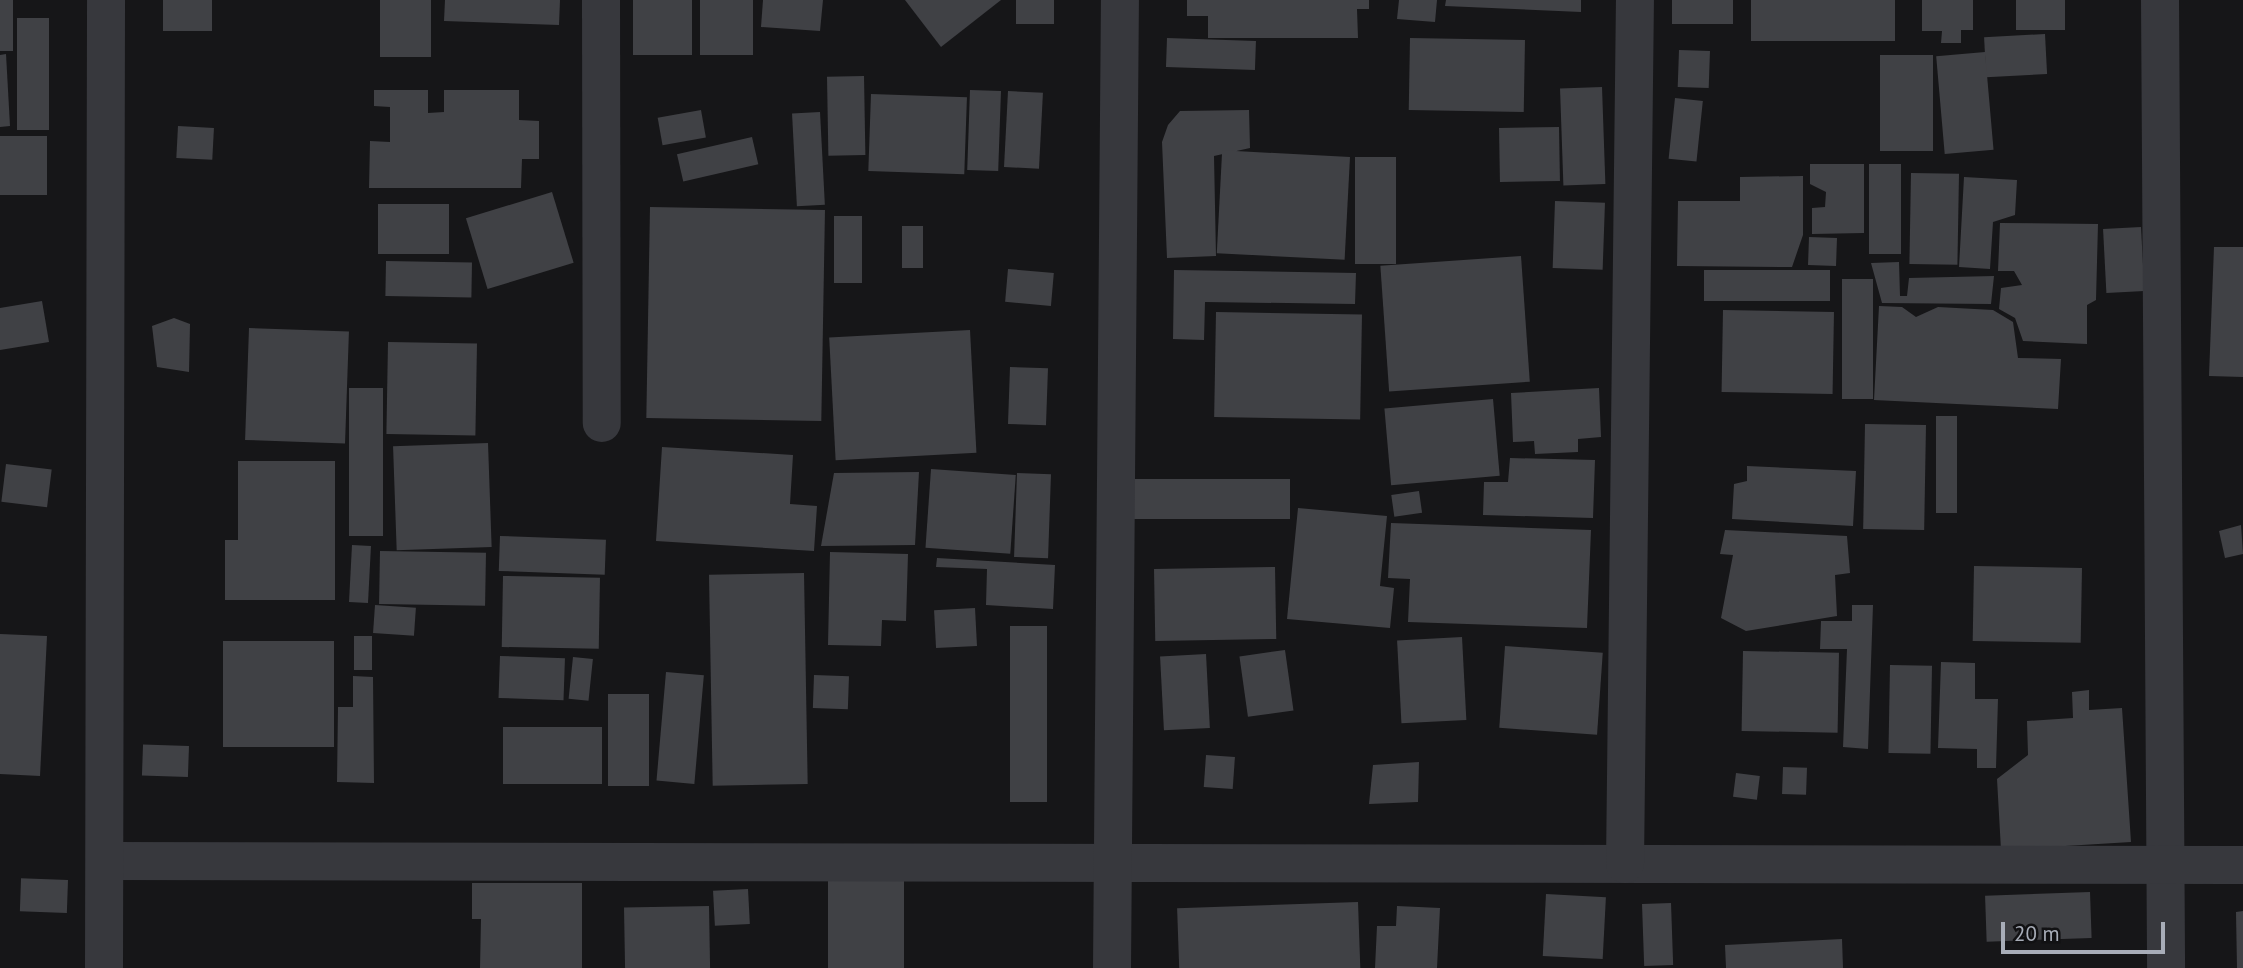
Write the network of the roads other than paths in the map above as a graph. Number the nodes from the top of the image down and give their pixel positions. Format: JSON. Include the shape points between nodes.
{"nodes":[{"id":1,"x":106,"y":0,"type":"edge"},
{"id":2,"x":601,"y":0,"type":"edge"},
{"id":3,"x":1119,"y":0,"type":"edge"},
{"id":4,"x":1635,"y":0,"type":"edge"},
{"id":5,"x":2160,"y":0,"type":"edge"},
{"id":6,"x":602,"y":423,"type":"dead end"},
{"id":7,"x":106,"y":861,"type":"junction"},
{"id":8,"x":1112,"y":863,"type":"junction"},
{"id":9,"x":1625,"y":864,"type":"junction"},
{"id":10,"x":2169,"y":865,"type":"junction"},
{"id":11,"x":2243,"y":865,"type":"edge"},
{"id":12,"x":104,"y":968,"type":"edge"},
{"id":13,"x":1112,"y":968,"type":"edge"},
{"id":14,"x":2165,"y":968,"type":"edge"}],
"edges":[{"from":1,"to":7,"type":"street"},
{"from":2,"to":6,"type":"street"},
{"from":3,"to":8,"type":"street"},
{"from":4,"to":9,"type":"street"},
{"from":5,"to":10,"type":"street"},
{"from":7,"to":8,"type":"street"},
{"from":7,"to":12,"type":"street"},
{"from":8,"to":9,"type":"street"},
{"from":8,"to":13,"type":"street"},
{"from":9,"to":10,"type":"street"},
{"from":10,"to":11,"type":"street"},
{"from":10,"to":14,"type":"street"}]}
